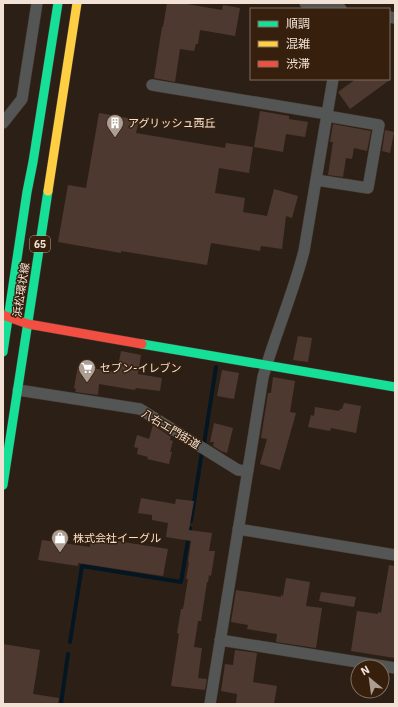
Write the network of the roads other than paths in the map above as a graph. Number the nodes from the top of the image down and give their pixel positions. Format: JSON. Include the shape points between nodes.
{"nodes":[{"id":1,"x":37,"y":3,"type":"edge"},
{"id":2,"x":58,"y":3,"type":"edge"},
{"id":3,"x":77,"y":3,"type":"edge"},
{"id":4,"x":305,"y":3,"type":"edge"},
{"id":5,"x":337,"y":8,"type":"edge"},
{"id":6,"x":333,"y":80,"type":"edge"},
{"id":7,"x":152,"y":85,"type":"dead end"},
{"id":8,"x":327,"y":115,"type":"junction"},
{"id":9,"x":3,"y":123,"type":"edge"},
{"id":10,"x":316,"y":180,"type":"junction"},
{"id":11,"x":6,"y":316,"type":"edge"},
{"id":12,"x":28,"y":324,"type":"junction"},
{"id":13,"x":3,"y":352,"type":"edge"},
{"id":14,"x":267,"y":365,"type":"junction"},
{"id":15,"x":395,"y":387,"type":"edge"},
{"id":16,"x":18,"y":390,"type":"junction"},
{"id":17,"x":248,"y":472,"type":"junction"},
{"id":18,"x":3,"y":485,"type":"edge"},
{"id":19,"x":238,"y":529,"type":"junction"},
{"id":20,"x":395,"y":555,"type":"edge"},
{"id":21,"x":220,"y":640,"type":"junction"},
{"id":22,"x":395,"y":668,"type":"edge"},
{"id":23,"x":210,"y":704,"type":"edge"}],
"edges":[{"from":1,"to":9,"type":"street","via":[[22,99]]},
{"from":2,"to":11,"type":"main road","name":"浜松環状線","number":"65"},
{"from":3,"to":12,"type":"main road","name":"浜松環状線","number":"65"},
{"from":4,"to":5,"type":"street"},
{"from":6,"to":8,"type":"street"},
{"from":7,"to":8,"type":"street"},
{"from":8,"to":10,"type":"street"},
{"from":8,"to":10,"type":"street","via":[[379,125],[368,188]]},
{"from":10,"to":14,"type":"street","via":[[302,258]]},
{"from":11,"to":12,"type":"main road"},
{"from":11,"to":13,"type":"main road","name":"浜松環状線","number":"65"},
{"from":12,"to":14,"type":"main road"},
{"from":12,"to":16,"type":"main road","name":"浜松環状線","number":"65"},
{"from":14,"to":15,"type":"main road"},
{"from":14,"to":17,"type":"street"},
{"from":16,"to":17,"type":"street","name":"八右エ門街道","via":[[140,409],[238,470]]},
{"from":16,"to":18,"type":"main road","name":"浜松環状線","number":"65"},
{"from":17,"to":19,"type":"street"},
{"from":19,"to":20,"type":"street"},
{"from":19,"to":21,"type":"street"},
{"from":21,"to":22,"type":"street"},
{"from":21,"to":23,"type":"street"}]}
